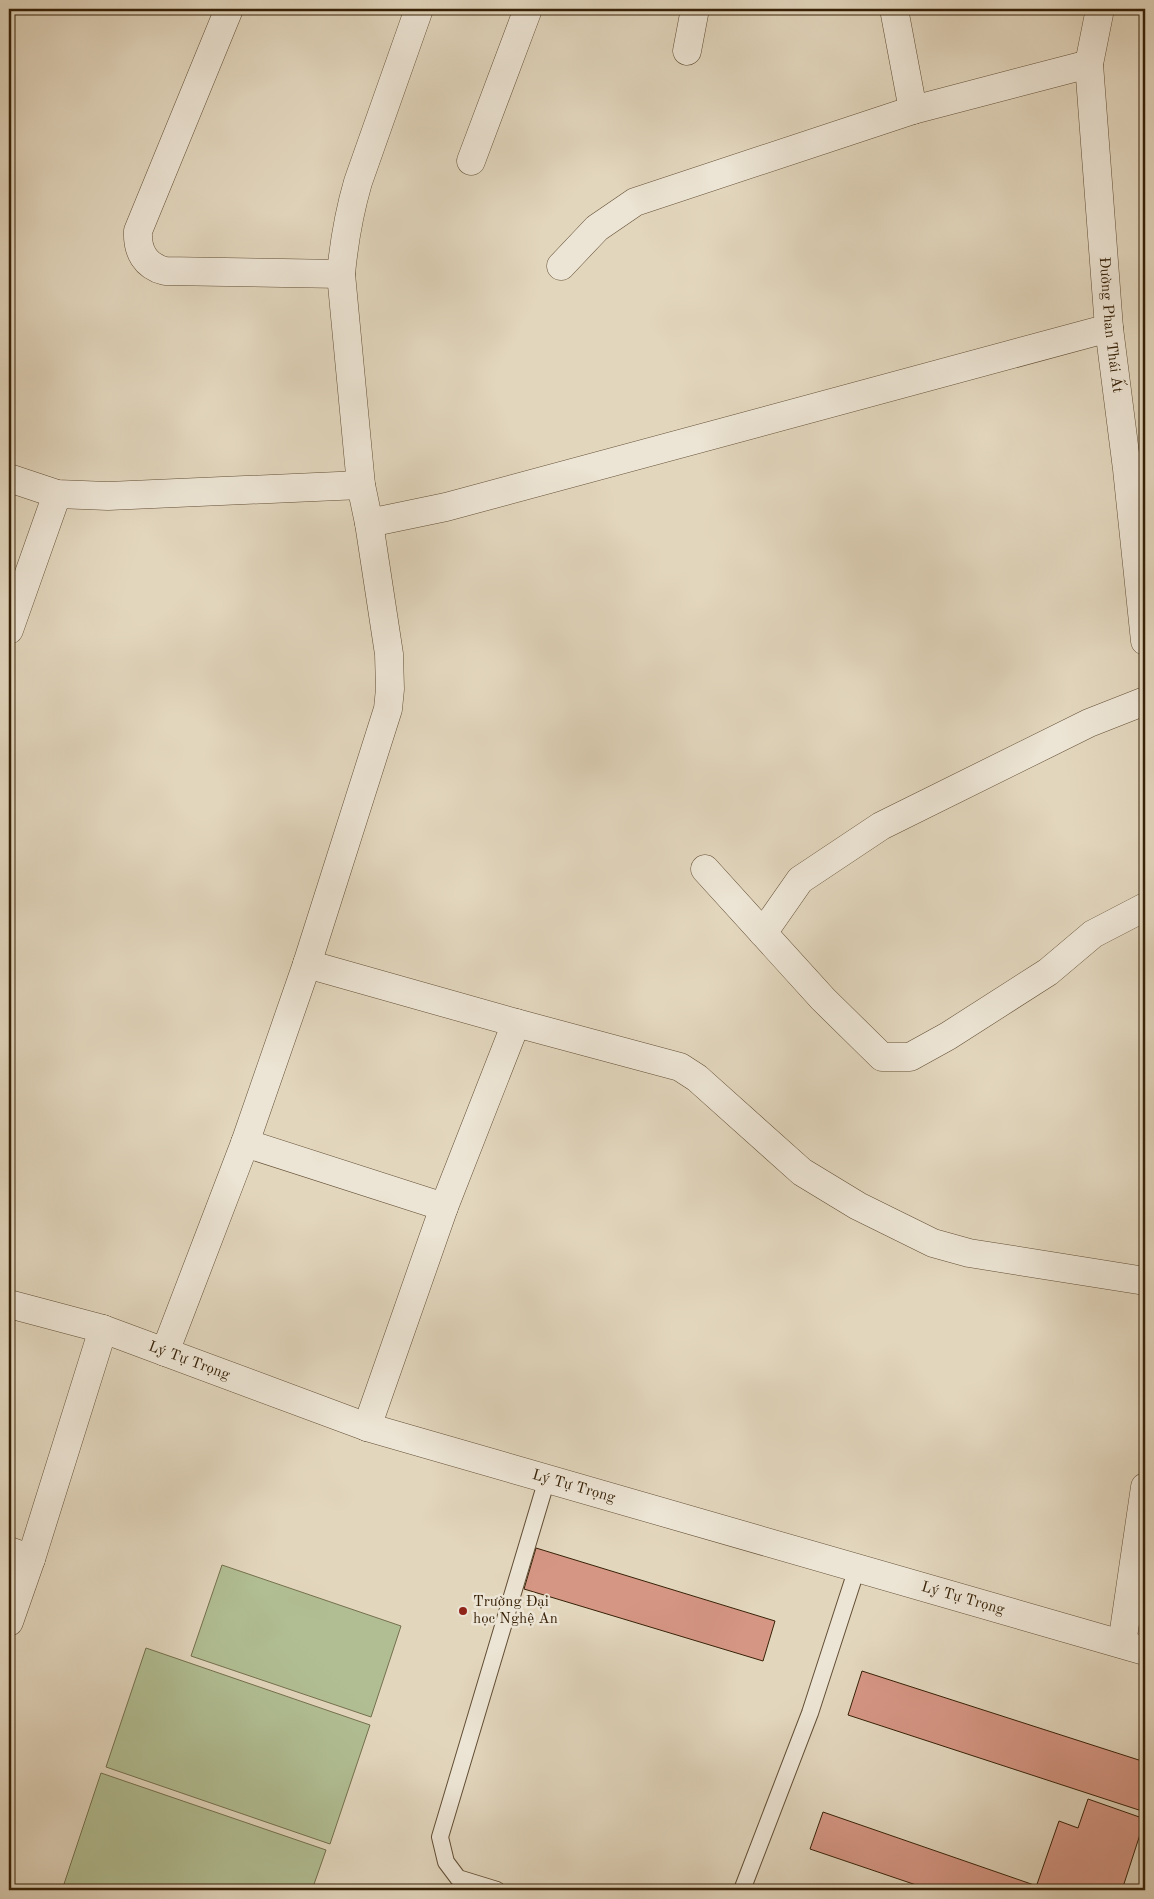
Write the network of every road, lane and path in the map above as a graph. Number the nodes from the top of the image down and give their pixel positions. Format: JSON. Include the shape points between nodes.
{"nodes":[{"id":1,"x":229,"y":9,"type":"edge"},
{"id":2,"x":419,"y":9,"type":"edge"},
{"id":3,"x":528,"y":9,"type":"edge"},
{"id":4,"x":695,"y":9,"type":"edge"},
{"id":5,"x":894,"y":9,"type":"edge"},
{"id":6,"x":1100,"y":9,"type":"edge"},
{"id":7,"x":687,"y":51,"type":"dead end"},
{"id":8,"x":1089,"y":64,"type":"junction"},
{"id":9,"x":913,"y":110,"type":"junction"},
{"id":10,"x":471,"y":162,"type":"dead end"},
{"id":11,"x":561,"y":266,"type":"dead end"},
{"id":12,"x":342,"y":274,"type":"junction"},
{"id":13,"x":1110,"y":328,"type":"junction"},
{"id":14,"x":1136,"y":467,"type":"edge"},
{"id":15,"x":9,"y":478,"type":"edge"},
{"id":16,"x":361,"y":485,"type":"junction"},
{"id":17,"x":57,"y":494,"type":"junction"},
{"id":18,"x":369,"y":523,"type":"junction"},
{"id":19,"x":9,"y":630,"type":"edge"},
{"id":20,"x":1145,"y":642,"type":"edge"},
{"id":21,"x":1145,"y":701,"type":"edge"},
{"id":22,"x":706,"y":869,"type":"dead end"},
{"id":23,"x":1145,"y":907,"type":"edge"},
{"id":24,"x":763,"y":933,"type":"junction"},
{"id":25,"x":307,"y":964,"type":"junction"},
{"id":26,"x":516,"y":1023,"type":"junction"},
{"id":27,"x":245,"y":1144,"type":"junction"},
{"id":28,"x":444,"y":1207,"type":"junction"},
{"id":29,"x":1145,"y":1281,"type":"edge"},
{"id":30,"x":9,"y":1304,"type":"edge"},
{"id":31,"x":103,"y":1329,"type":"junction"},
{"id":32,"x":165,"y":1352,"type":"junction"},
{"id":33,"x":367,"y":1427,"type":"junction"},
{"id":34,"x":547,"y":1479,"type":"junction"},
{"id":35,"x":1145,"y":1487,"type":"edge"},
{"id":36,"x":20,"y":1555,"type":"edge"},
{"id":37,"x":856,"y":1568,"type":"junction"},
{"id":38,"x":9,"y":1622,"type":"edge"},
{"id":39,"x":1134,"y":1647,"type":"edge"},
{"id":40,"x":497,"y":1890,"type":"edge"},
{"id":41,"x":742,"y":1890,"type":"edge"}],
"edges":[{"from":1,"to":12,"type":"street","via":[[138,231],[140,250],[150,264],[166,271]]},
{"from":2,"to":12,"type":"street","via":[[355,192],[344,241]]},
{"from":3,"to":10,"type":"street"},
{"from":4,"to":7,"type":"street"},
{"from":5,"to":9,"type":"street"},
{"from":6,"to":8,"type":"street","name":"Đường Phan Thái Ất"},
{"from":8,"to":9,"type":"street"},
{"from":8,"to":13,"type":"street","name":"Đường Phan Thái Ất"},
{"from":9,"to":11,"type":"street","via":[[635,202],[597,228]]},
{"from":12,"to":16,"type":"street"},
{"from":13,"to":14,"type":"street","name":"Đường Phan Thái Ất"},
{"from":13,"to":18,"type":"street","via":[[446,507]]},
{"from":14,"to":20,"type":"street","name":"Đường Phan Thái Ất"},
{"from":15,"to":17,"type":"street"},
{"from":16,"to":17,"type":"street","via":[[108,496]]},
{"from":16,"to":18,"type":"street"},
{"from":17,"to":19,"type":"street"},
{"from":18,"to":25,"type":"street","via":[[389,654],[388,709]]},
{"from":21,"to":24,"type":"street","via":[[1089,723],[881,826],[800,880]]},
{"from":22,"to":24,"type":"street"},
{"from":23,"to":24,"type":"street","via":[[1093,934],[1048,972],[910,1057],[882,1057]]},
{"from":25,"to":26,"type":"street"},
{"from":25,"to":27,"type":"street"},
{"from":26,"to":28,"type":"street"},
{"from":26,"to":29,"type":"street","via":[[680,1067],[697,1078],[802,1172],[858,1206],[933,1244],[969,1253]]},
{"from":27,"to":28,"type":"street"},
{"from":27,"to":32,"type":"street"},
{"from":28,"to":33,"type":"street"},
{"from":30,"to":31,"type":"street","name":"Lý Tự Trọng"},
{"from":31,"to":32,"type":"street","name":"Lý Tự Trọng"},
{"from":31,"to":36,"type":"street"},
{"from":32,"to":33,"type":"street","name":"Lý Tự Trọng"},
{"from":33,"to":34,"type":"street","name":"Lý Tự Trọng"},
{"from":34,"to":37,"type":"street","name":"Lý Tự Trọng"},
{"from":34,"to":40,"type":"lane","via":[[440,1837],[446,1862],[458,1878]]},
{"from":35,"to":39,"type":"street"},
{"from":36,"to":38,"type":"street"},
{"from":37,"to":39,"type":"street","name":"Lý Tự Trọng"},
{"from":37,"to":41,"type":"lane","via":[[810,1714]]}]}
